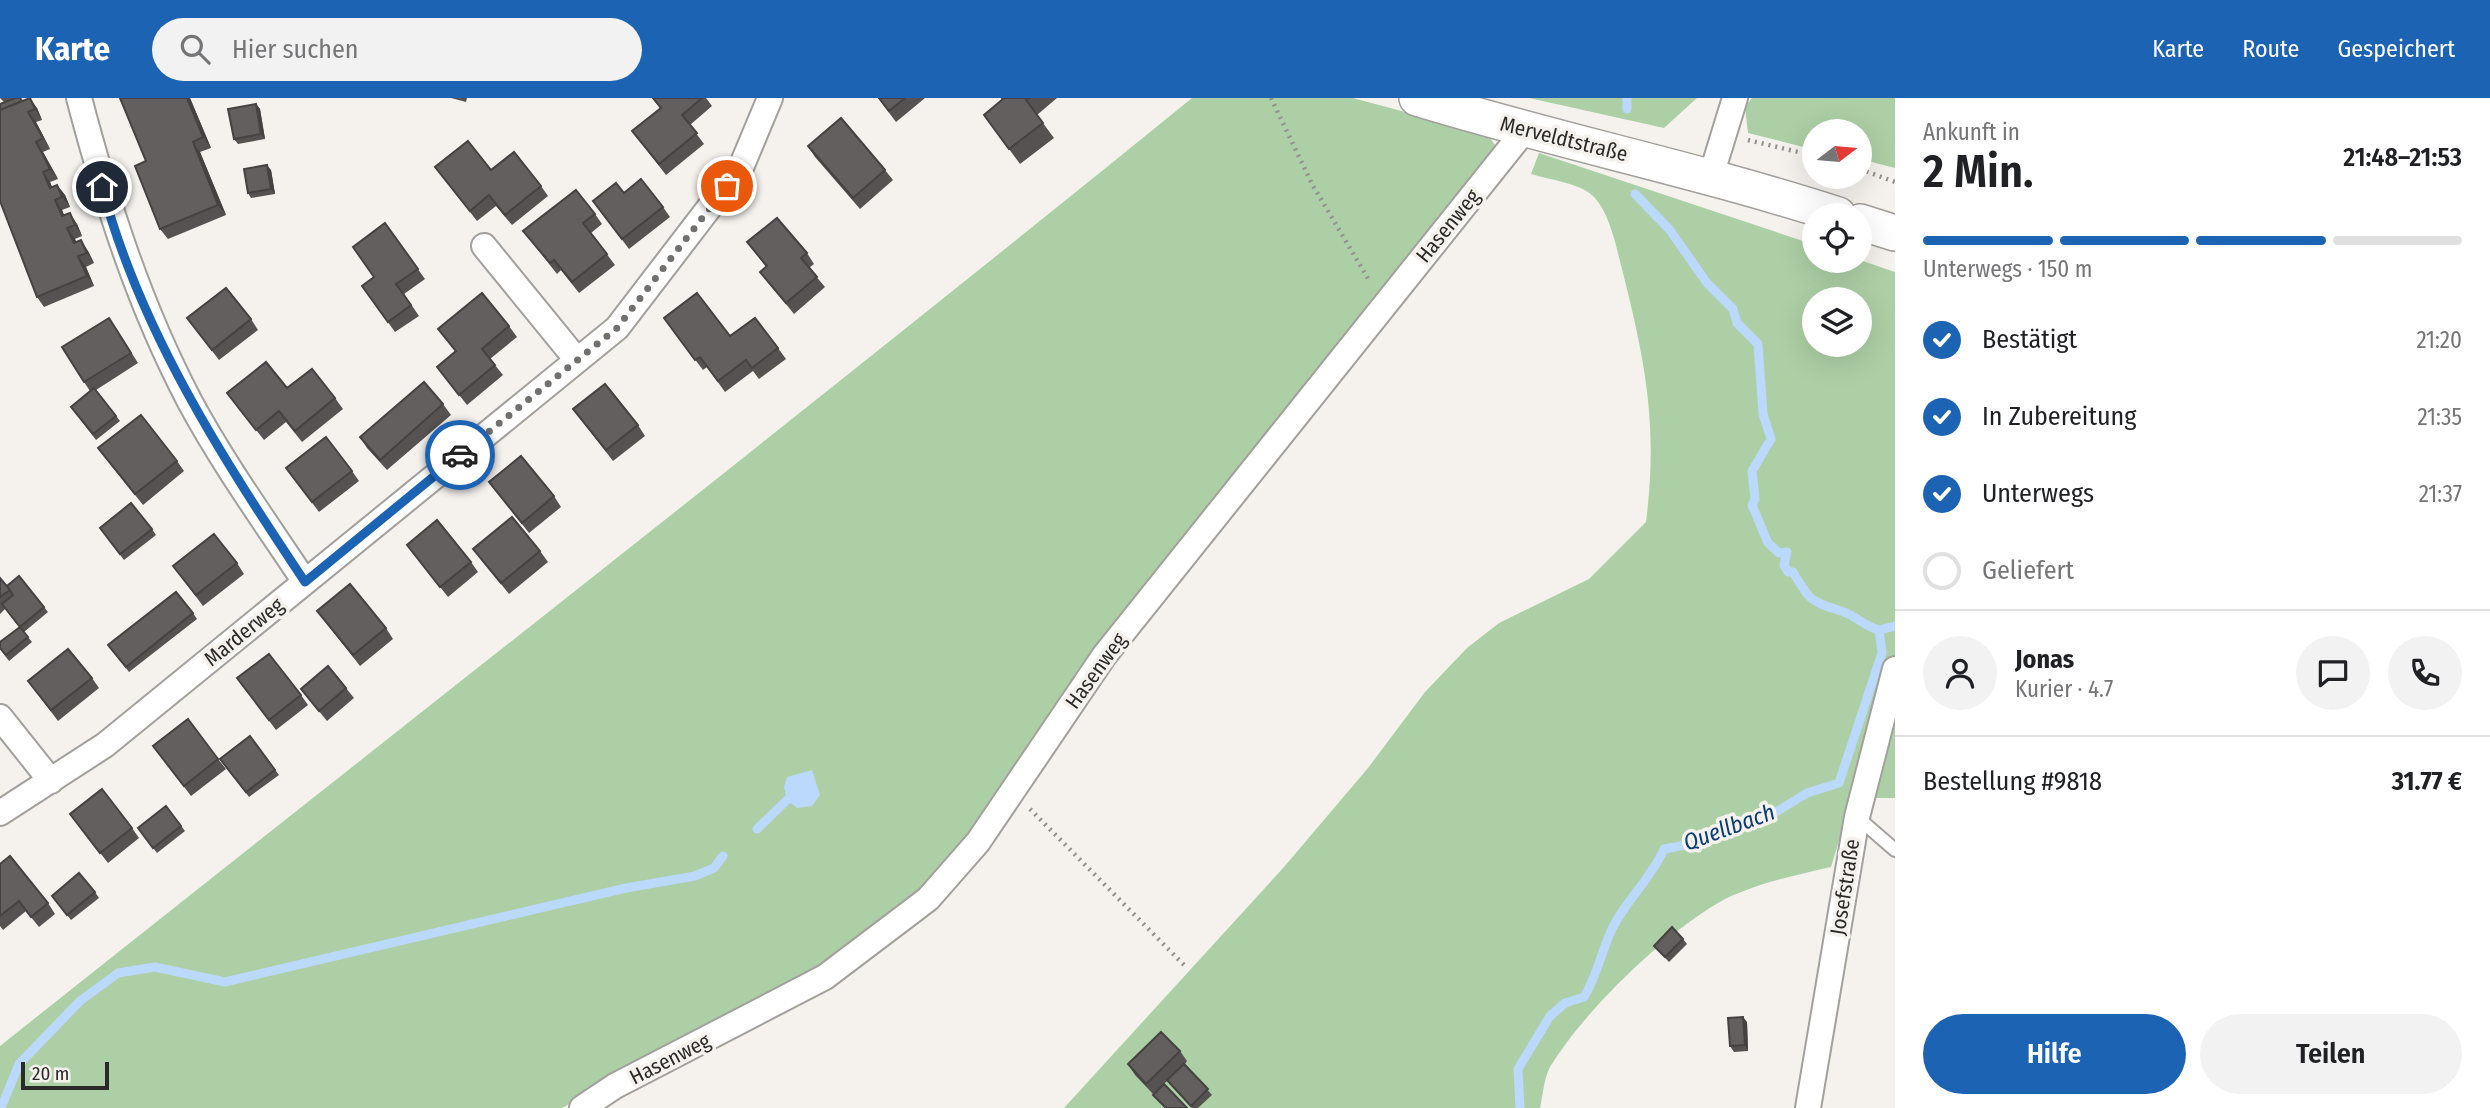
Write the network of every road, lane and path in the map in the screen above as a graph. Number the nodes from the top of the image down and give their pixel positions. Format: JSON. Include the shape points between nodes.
{"nodes":[{"id":1,"x":79,"y":98,"type":"edge"},
{"id":2,"x":770,"y":98,"type":"edge"},
{"id":3,"x":1271,"y":98,"type":"edge"},
{"id":4,"x":1417,"y":98,"type":"edge"},
{"id":5,"x":1735,"y":98,"type":"edge"},
{"id":6,"x":1524,"y":131,"type":"junction"},
{"id":7,"x":1724,"y":134,"type":"junction"},
{"id":8,"x":1802,"y":153,"type":"edge"},
{"id":9,"x":1872,"y":173,"type":"edge"},
{"id":10,"x":1711,"y":176,"type":"junction"},
{"id":11,"x":1895,"y":182,"type":"edge"},
{"id":12,"x":1802,"y":204,"type":"edge"},
{"id":13,"x":1872,"y":226,"type":"edge"},
{"id":14,"x":1895,"y":233,"type":"edge"},
{"id":15,"x":484,"y":246,"type":"dead end"},
{"id":16,"x":1384,"y":306,"type":"junction"},
{"id":17,"x":577,"y":360,"type":"junction"},
{"id":18,"x":305,"y":582,"type":"junction"},
{"id":19,"x":1895,"y":670,"type":"edge"},
{"id":20,"x":0,"y":717,"type":"edge"},
{"id":21,"x":51,"y":781,"type":"junction"},
{"id":22,"x":1012,"y":791,"type":"junction"},
{"id":23,"x":0,"y":813,"type":"edge"},
{"id":24,"x":1857,"y":817,"type":"junction"},
{"id":25,"x":1895,"y":850,"type":"edge"},
{"id":26,"x":1185,"y":966,"type":"dead end"},
{"id":27,"x":582,"y":1108,"type":"edge"},
{"id":28,"x":1808,"y":1108,"type":"edge"}],
"edges":[{"from":1,"to":18,"type":"street","via":[[108,209],[190,402]]},
{"from":2,"to":17,"type":"street","name":"Marderweg","via":[[742,165],[617,328]]},
{"from":3,"to":16,"type":"path","via":[[1312,184]]},
{"from":4,"to":6,"type":"main road","name":"Merveldtstraße"},
{"from":5,"to":7,"type":"street"},
{"from":6,"to":10,"type":"main road","name":"Merveldtstraße"},
{"from":6,"to":16,"type":"street","name":"Hasenweg"},
{"from":7,"to":8,"type":"path"},
{"from":7,"to":10,"type":"street"},
{"from":9,"to":11,"type":"path"},
{"from":10,"to":12,"type":"main road","name":"Merveldtstraße"},
{"from":13,"to":14,"type":"main road"},
{"from":15,"to":17,"type":"street"},
{"from":16,"to":22,"type":"street","name":"Hasenweg","via":[[1104,656]]},
{"from":17,"to":18,"type":"street","name":"Marderweg"},
{"from":18,"to":21,"type":"street","name":"Marderweg","via":[[105,745]]},
{"from":19,"to":24,"type":"street","name":"Josefstraße"},
{"from":20,"to":21,"type":"street"},
{"from":21,"to":23,"type":"street","name":"Marderweg"},
{"from":22,"to":26,"type":"path"},
{"from":22,"to":27,"type":"street","name":"Hasenweg","via":[[978,842],[928,899],[869,945],[825,977],[615,1086]]},
{"from":24,"to":25,"type":"lane"},
{"from":24,"to":28,"type":"street","name":"Josefstraße"}]}
